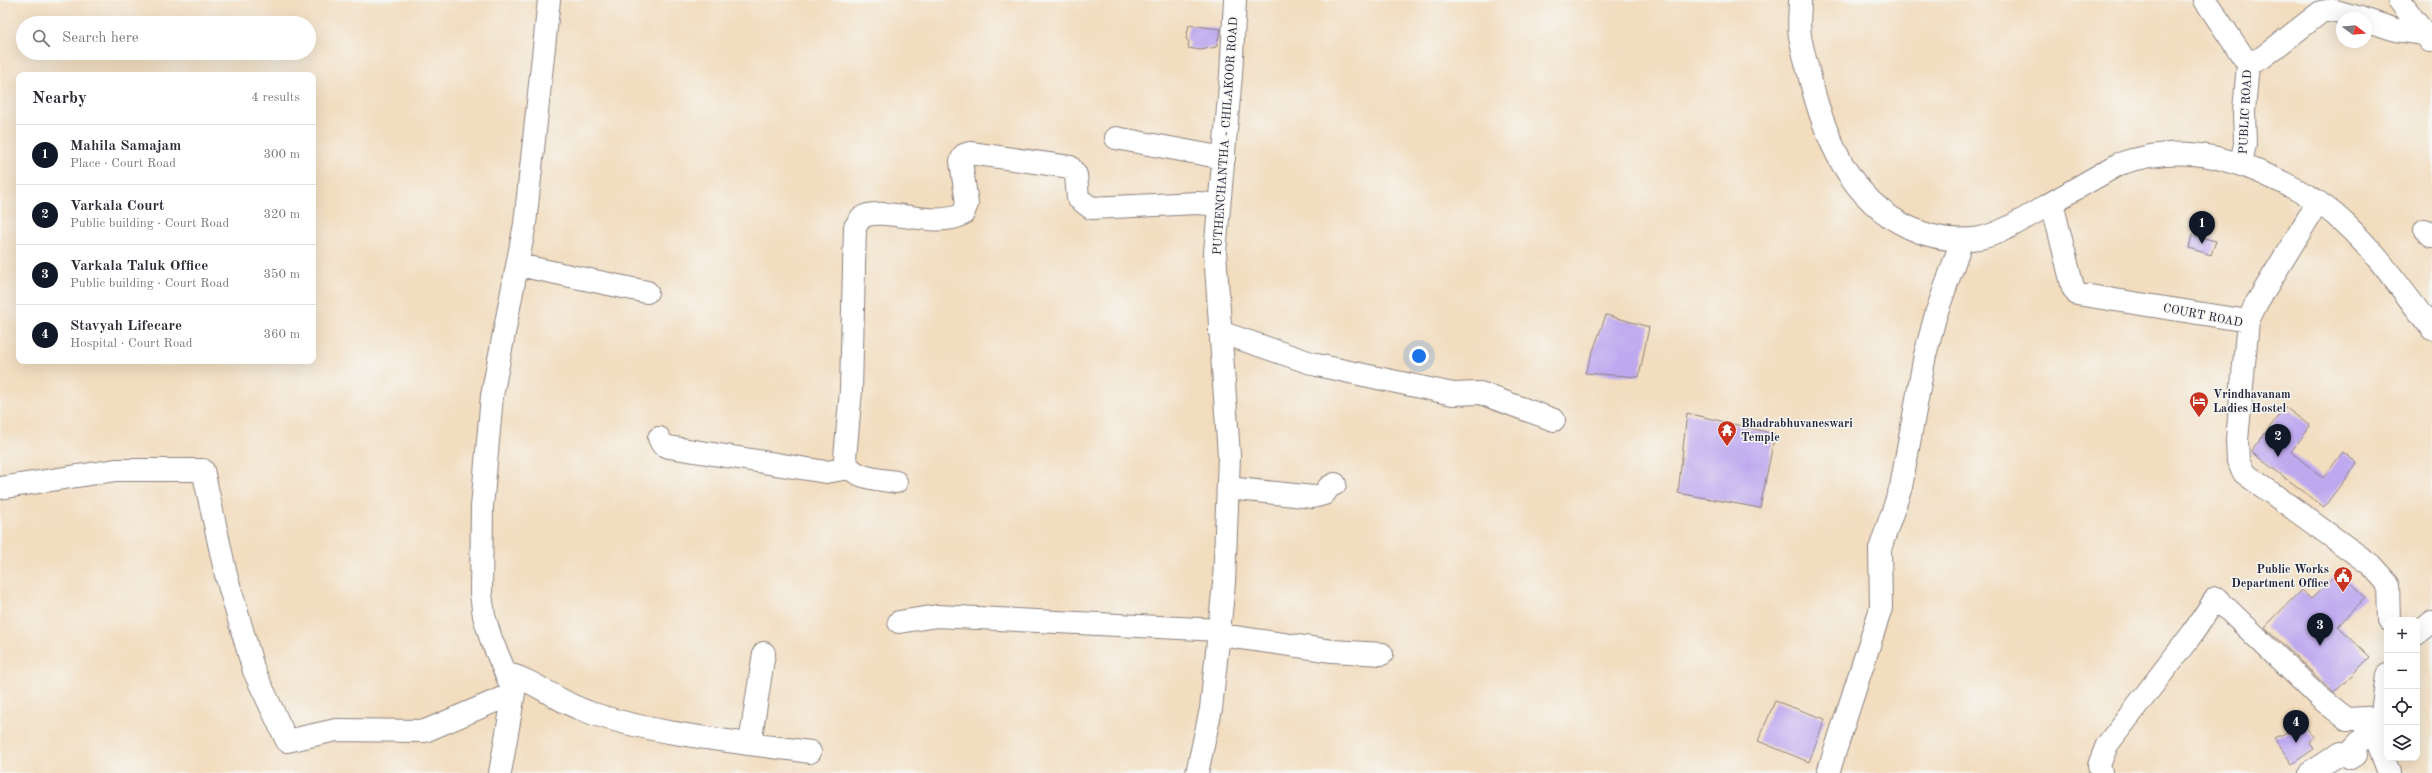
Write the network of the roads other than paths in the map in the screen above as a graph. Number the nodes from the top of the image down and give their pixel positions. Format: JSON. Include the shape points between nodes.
{"nodes":[{"id":1,"x":549,"y":0,"type":"edge"},
{"id":2,"x":1235,"y":0,"type":"edge"},
{"id":3,"x":1800,"y":0,"type":"edge"},
{"id":4,"x":2205,"y":0,"type":"edge"},
{"id":5,"x":2399,"y":0,"type":"edge"},
{"id":6,"x":2339,"y":12,"type":"edge"},
{"id":7,"x":2372,"y":22,"type":"edge"},
{"id":8,"x":2428,"y":39,"type":"edge"},
{"id":9,"x":2248,"y":64,"type":"junction"},
{"id":10,"x":1116,"y":138,"type":"dead end"},
{"id":11,"x":1224,"y":158,"type":"junction"},
{"id":12,"x":2241,"y":164,"type":"junction"},
{"id":13,"x":2318,"y":202,"type":"junction"},
{"id":14,"x":2052,"y":203,"type":"junction"},
{"id":15,"x":1219,"y":205,"type":"junction"},
{"id":16,"x":1962,"y":240,"type":"junction"},
{"id":17,"x":518,"y":265,"type":"junction"},
{"id":18,"x":647,"y":292,"type":"dead end"},
{"id":19,"x":2248,"y":321,"type":"junction"},
{"id":20,"x":2432,"y":329,"type":"edge"},
{"id":21,"x":1220,"y":332,"type":"junction"},
{"id":22,"x":1554,"y":420,"type":"dead end"},
{"id":23,"x":659,"y":438,"type":"dead end"},
{"id":24,"x":849,"y":468,"type":"junction"},
{"id":25,"x":896,"y":482,"type":"dead end"},
{"id":26,"x":1335,"y":484,"type":"dead end"},
{"id":27,"x":0,"y":488,"type":"edge"},
{"id":28,"x":1228,"y":488,"type":"junction"},
{"id":29,"x":2389,"y":617,"type":"edge"},
{"id":30,"x":899,"y":622,"type":"dead end"},
{"id":31,"x":2432,"y":622,"type":"edge"},
{"id":32,"x":2420,"y":632,"type":"edge"},
{"id":33,"x":1220,"y":633,"type":"junction"},
{"id":34,"x":764,"y":653,"type":"dead end"},
{"id":35,"x":1382,"y":654,"type":"dead end"},
{"id":36,"x":506,"y":673,"type":"junction"},
{"id":37,"x":2386,"y":689,"type":"edge"},
{"id":38,"x":514,"y":693,"type":"junction"},
{"id":39,"x":2383,"y":717,"type":"junction"},
{"id":40,"x":750,"y":743,"type":"junction"},
{"id":41,"x":810,"y":752,"type":"dead end"},
{"id":42,"x":500,"y":773,"type":"edge"},
{"id":43,"x":1197,"y":773,"type":"edge"},
{"id":44,"x":1828,"y":773,"type":"edge"},
{"id":45,"x":2101,"y":773,"type":"edge"},
{"id":46,"x":2310,"y":773,"type":"edge"},
{"id":47,"x":2389,"y":773,"type":"edge"}],
"edges":[{"from":1,"to":17,"type":"street","via":[[525,224]]},
{"from":2,"to":11,"type":"street","name":"PUTHENCHANTHA - CHILAKOOR ROAD"},
{"from":3,"to":16,"type":"street","via":[[1800,36],[1812,85],[1827,133],[1844,169],[1864,195],[1886,214],[1920,233]]},
{"from":4,"to":9,"type":"street","name":"PUBLIC ROAD"},
{"from":5,"to":8,"type":"street"},
{"from":6,"to":9,"type":"street","via":[[2321,12],[2263,57]]},
{"from":7,"to":8,"type":"street"},
{"from":9,"to":12,"type":"street","name":"PUBLIC ROAD","via":[[2244,111],[2245,144]]},
{"from":10,"to":11,"type":"street"},
{"from":11,"to":15,"type":"street","name":"PUTHENCHANTHA - CHILAKOOR ROAD"},
{"from":12,"to":13,"type":"street","via":[[2292,186]]},
{"from":12,"to":14,"type":"street","via":[[2219,158],[2179,153],[2140,158],[2119,164]]},
{"from":13,"to":19,"type":"street"},
{"from":13,"to":20,"type":"street","via":[[2334,214],[2376,257]]},
{"from":14,"to":16,"type":"street","via":[[2001,231]]},
{"from":14,"to":19,"type":"street","name":"COURT ROAD","via":[[2073,288],[2078,294]]},
{"from":15,"to":21,"type":"street","name":"PUTHENCHANTHA - CHILAKOOR ROAD","via":[[1214,252]]},
{"from":15,"to":24,"type":"street","via":[[1198,203],[1091,208],[1078,198],[1076,174],[1070,167],[970,153],[964,155],[961,161],[967,204],[963,214],[941,219],[877,214],[861,218],[856,227],[851,390],[845,455]]},
{"from":16,"to":44,"type":"street","via":[[1936,314],[1925,355],[1901,487],[1880,549],[1881,608]]},
{"from":17,"to":18,"type":"street"},
{"from":17,"to":36,"type":"street","via":[[492,396],[482,507],[482,602],[491,640]]},
{"from":19,"to":29,"type":"street","name":"COURT ROAD","via":[[2238,461],[2244,473],[2371,565],[2388,584]]},
{"from":21,"to":22,"type":"street","via":[[1317,365],[1453,394],[1480,393]]},
{"from":21,"to":28,"type":"street","name":"PUTHENCHANTHA - CHILAKOOR ROAD","via":[[1229,456]]},
{"from":23,"to":24,"type":"street","via":[[662,444],[669,447],[826,472]]},
{"from":24,"to":25,"type":"street","via":[[856,473]]},
{"from":26,"to":28,"type":"street","via":[[1324,494],[1313,497]]},
{"from":27,"to":38,"type":"street","via":[[116,470],[203,470],[226,575],[254,671],[286,741],[336,730],[425,731]]},
{"from":28,"to":33,"type":"street","name":"PUTHENCHANTHA - CHILAKOOR ROAD"},
{"from":30,"to":33,"type":"street","via":[[937,616]]},
{"from":31,"to":32,"type":"street"},
{"from":33,"to":35,"type":"street","via":[[1332,651]]},
{"from":33,"to":43,"type":"street","name":"PUTHENCHANTHA - CHILAKOOR ROAD","via":[[1210,709]]},
{"from":34,"to":40,"type":"street"},
{"from":36,"to":38,"type":"street"},
{"from":36,"to":40,"type":"street","via":[[530,680],[572,705],[600,716],[665,730]]},
{"from":37,"to":39,"type":"street"},
{"from":38,"to":42,"type":"street"},
{"from":39,"to":45,"type":"street","via":[[2347,719],[2320,698],[2216,598],[2192,634],[2107,745],[2099,765]]},
{"from":39,"to":46,"type":"street","via":[[2351,751],[2356,755],[2351,758],[2341,753]]},
{"from":39,"to":47,"type":"street","via":[[2378,743]]},
{"from":40,"to":41,"type":"street"}]}
